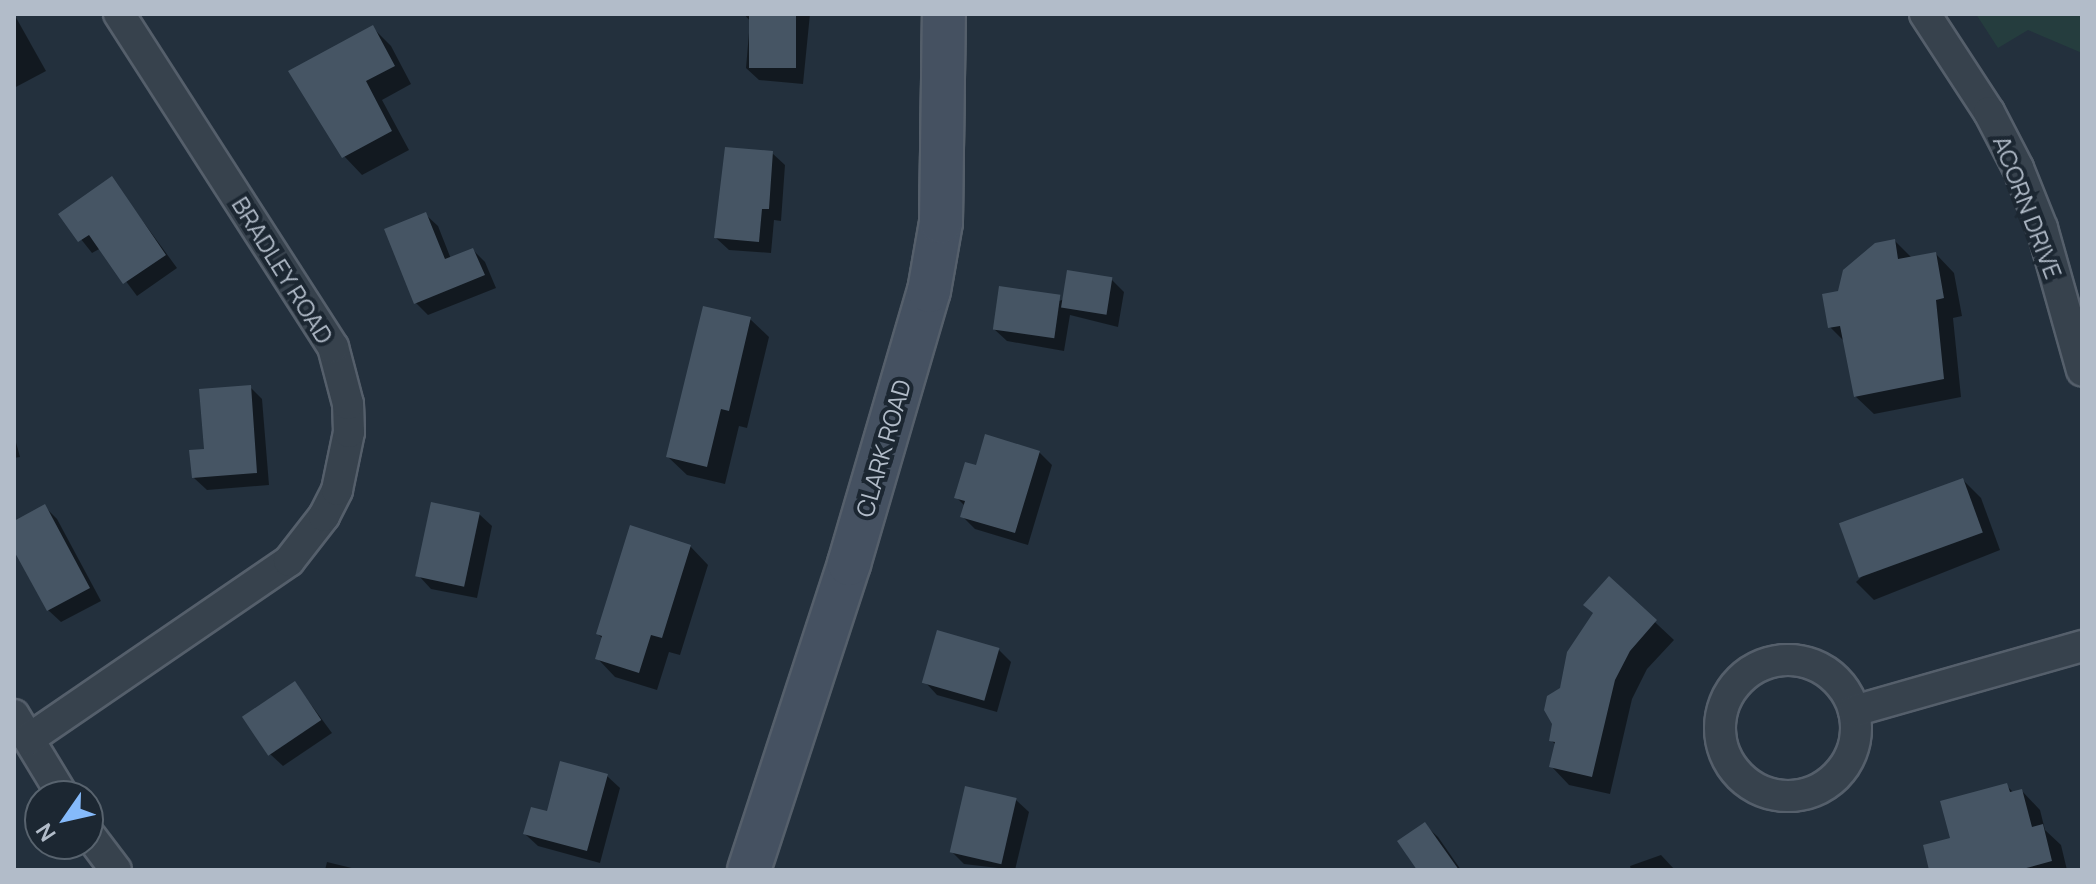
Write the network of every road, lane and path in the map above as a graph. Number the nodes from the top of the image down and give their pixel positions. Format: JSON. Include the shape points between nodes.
{"nodes":[{"id":1,"x":119,"y":14,"type":"edge"},
{"id":2,"x":944,"y":14,"type":"edge"},
{"id":3,"x":1925,"y":14,"type":"edge"},
{"id":4,"x":2082,"y":370,"type":"edge"},
{"id":5,"x":2082,"y":646,"type":"edge"},
{"id":6,"x":1854,"y":711,"type":"junction"},
{"id":7,"x":21,"y":727,"type":"edge"},
{"id":8,"x":53,"y":780,"type":"edge"},
{"id":9,"x":749,"y":870,"type":"edge"}],
"edges":[{"from":1,"to":7,"type":"street","name":"BRADLEY ROAD","via":[[333,347],[348,404],[347,447],[324,516],[289,561]]},
{"from":2,"to":9,"type":"main road","name":"CLARK ROAD","via":[[941,222],[929,291],[849,564]]},
{"from":3,"to":4,"type":"street","name":"ACORN DRIVE","via":[[1989,112],[2018,168],[2042,228]]},
{"from":5,"to":6,"type":"street"},
{"from":6,"to":6,"type":"street","via":[[1845,690],[1811,664],[1768,662],[1732,688],[1723,707],[1724,751],[1735,771],[1753,786],[1774,795],[1797,796],[1819,789],[1844,766],[1856,734]]},
{"from":7,"to":8,"type":"street"}]}
